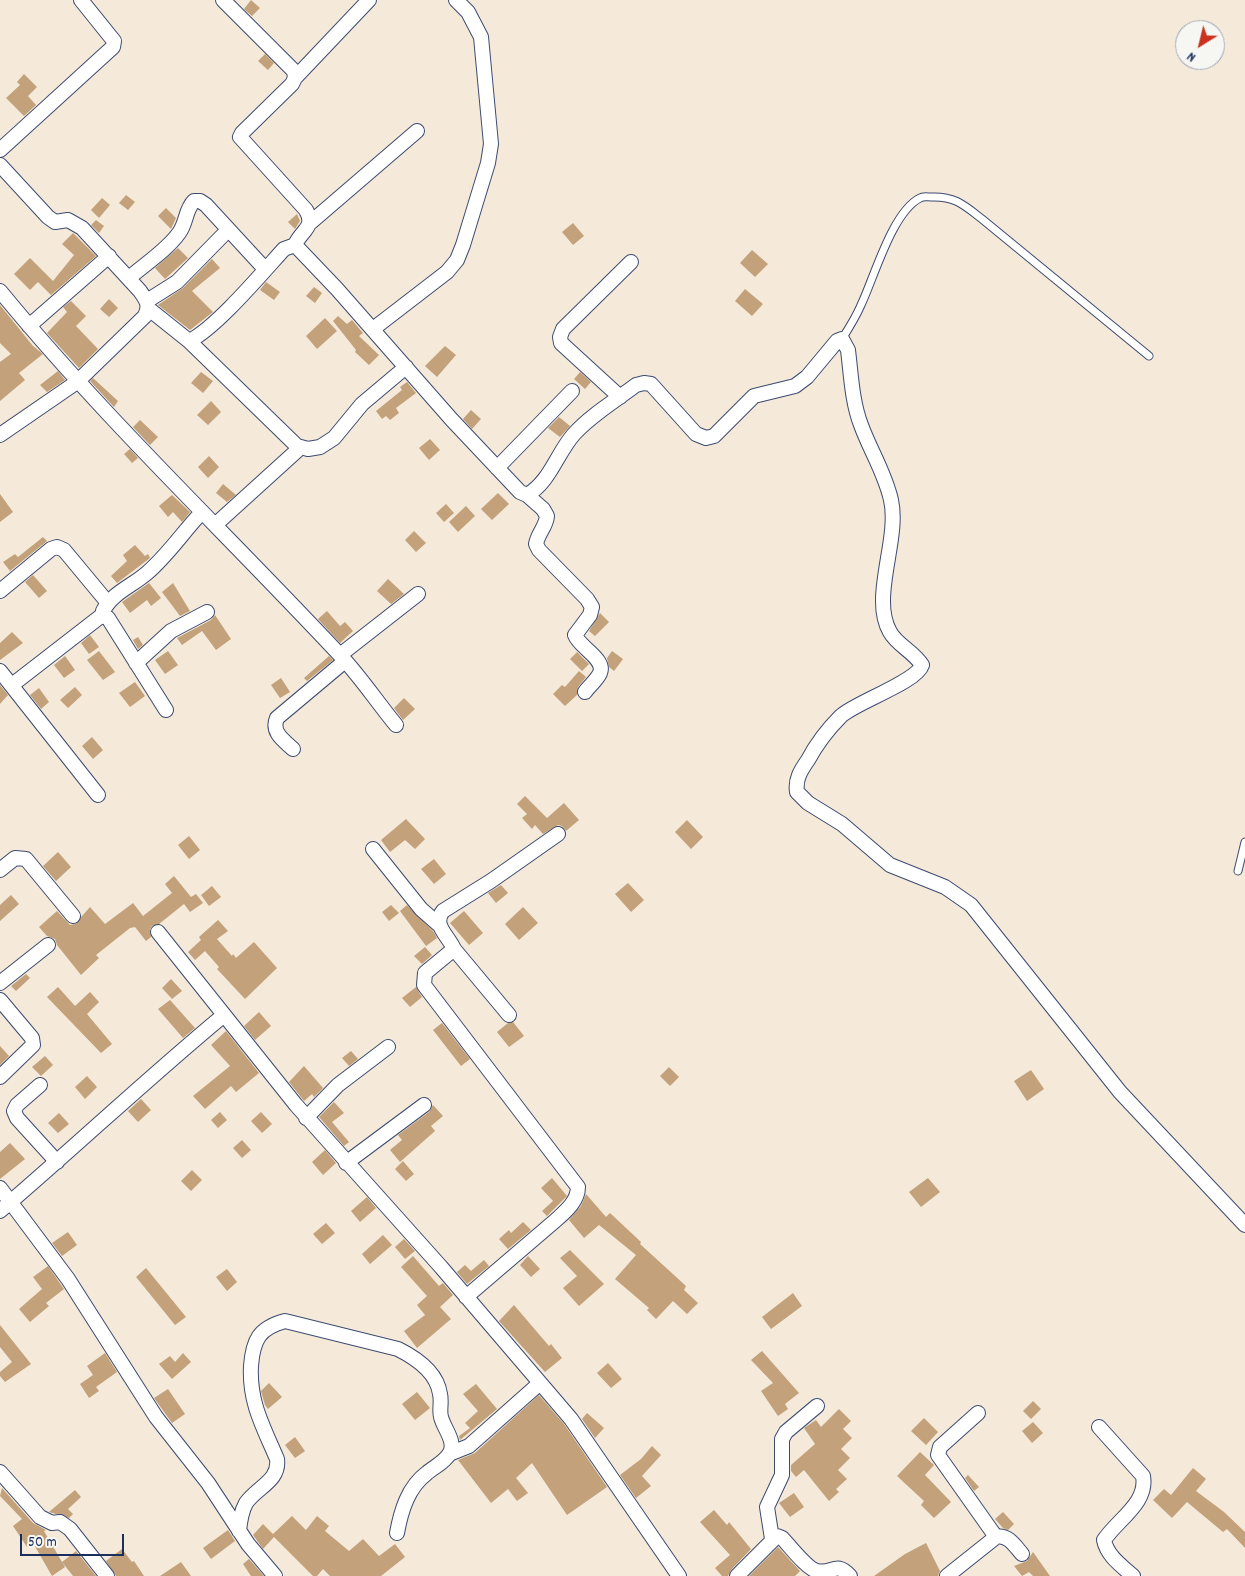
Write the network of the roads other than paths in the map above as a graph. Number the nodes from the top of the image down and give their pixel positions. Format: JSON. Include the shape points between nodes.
{"nodes":[{"id":1,"x":81,"y":0,"type":"edge"},
{"id":2,"x":223,"y":0,"type":"edge"},
{"id":3,"x":369,"y":0,"type":"edge"},
{"id":4,"x":456,"y":0,"type":"edge"},
{"id":5,"x":295,"y":78,"type":"junction"},
{"id":6,"x":417,"y":130,"type":"dead end"},
{"id":7,"x":0,"y":150,"type":"edge"},
{"id":8,"x":0,"y":165,"type":"edge"},
{"id":9,"x":310,"y":224,"type":"junction"},
{"id":10,"x":228,"y":230,"type":"junction"},
{"id":11,"x":294,"y":245,"type":"junction"},
{"id":12,"x":109,"y":256,"type":"junction"},
{"id":13,"x":631,"y":262,"type":"dead end"},
{"id":14,"x":265,"y":269,"type":"junction"},
{"id":15,"x":129,"y":278,"type":"junction"},
{"id":16,"x":0,"y":291,"type":"edge"},
{"id":17,"x":148,"y":305,"type":"junction"},
{"id":18,"x":28,"y":326,"type":"junction"},
{"id":19,"x":373,"y":329,"type":"junction"},
{"id":20,"x":842,"y":339,"type":"junction"},
{"id":21,"x":189,"y":341,"type":"junction"},
{"id":22,"x":1148,"y":356,"type":"dead end"},
{"id":23,"x":406,"y":367,"type":"junction"},
{"id":24,"x":78,"y":382,"type":"junction"},
{"id":25,"x":572,"y":391,"type":"dead end"},
{"id":26,"x":620,"y":396,"type":"junction"},
{"id":27,"x":0,"y":435,"type":"edge"},
{"id":28,"x":301,"y":447,"type":"junction"},
{"id":29,"x":497,"y":468,"type":"junction"},
{"id":30,"x":527,"y":495,"type":"junction"},
{"id":31,"x":202,"y":512,"type":"junction"},
{"id":32,"x":215,"y":525,"type":"junction"},
{"id":33,"x":0,"y":591,"type":"edge"},
{"id":34,"x":418,"y":594,"type":"dead end"},
{"id":35,"x":108,"y":603,"type":"junction"},
{"id":36,"x":207,"y":612,"type":"dead end"},
{"id":37,"x":101,"y":616,"type":"junction"},
{"id":38,"x":342,"y":658,"type":"junction"},
{"id":39,"x":136,"y":663,"type":"junction"},
{"id":40,"x":0,"y":670,"type":"edge"},
{"id":41,"x":12,"y":685,"type":"junction"},
{"id":42,"x":585,"y":692,"type":"dead end"},
{"id":43,"x":166,"y":710,"type":"dead end"},
{"id":44,"x":396,"y":725,"type":"dead end"},
{"id":45,"x":293,"y":749,"type":"dead end"},
{"id":46,"x":98,"y":795,"type":"dead end"},
{"id":47,"x":558,"y":834,"type":"dead end"},
{"id":48,"x":1245,"y":842,"type":"edge"},
{"id":49,"x":373,"y":849,"type":"dead end"},
{"id":50,"x":0,"y":870,"type":"edge"},
{"id":51,"x":1238,"y":871,"type":"dead end"},
{"id":52,"x":74,"y":916,"type":"dead end"},
{"id":53,"x":438,"y":924,"type":"junction"},
{"id":54,"x":158,"y":932,"type":"dead end"},
{"id":55,"x":48,"y":945,"type":"dead end"},
{"id":56,"x":454,"y":949,"type":"junction"},
{"id":57,"x":0,"y":983,"type":"edge"},
{"id":58,"x":0,"y":1000,"type":"edge"},
{"id":59,"x":224,"y":1015,"type":"junction"},
{"id":60,"x":509,"y":1015,"type":"dead end"},
{"id":61,"x":388,"y":1047,"type":"dead end"},
{"id":62,"x":0,"y":1077,"type":"edge"},
{"id":63,"x":40,"y":1085,"type":"dead end"},
{"id":64,"x":424,"y":1105,"type":"dead end"},
{"id":65,"x":306,"y":1118,"type":"junction"},
{"id":66,"x":57,"y":1162,"type":"junction"},
{"id":67,"x":346,"y":1163,"type":"junction"},
{"id":68,"x":0,"y":1188,"type":"edge"},
{"id":69,"x":5,"y":1206,"type":"edge"},
{"id":70,"x":1245,"y":1225,"type":"edge"},
{"id":71,"x":466,"y":1297,"type":"junction"},
{"id":72,"x":540,"y":1383,"type":"junction"},
{"id":73,"x":817,"y":1406,"type":"dead end"},
{"id":74,"x":978,"y":1413,"type":"dead end"},
{"id":75,"x":1099,"y":1427,"type":"dead end"},
{"id":76,"x":450,"y":1454,"type":"junction"},
{"id":77,"x":0,"y":1472,"type":"edge"},
{"id":78,"x":239,"y":1531,"type":"junction"},
{"id":79,"x":397,"y":1533,"type":"dead end"},
{"id":80,"x":996,"y":1537,"type":"junction"},
{"id":81,"x":772,"y":1539,"type":"junction"},
{"id":82,"x":1022,"y":1554,"type":"dead end"},
{"id":83,"x":107,"y":1576,"type":"edge"},
{"id":84,"x":275,"y":1576,"type":"edge"},
{"id":85,"x":678,"y":1576,"type":"edge"},
{"id":86,"x":737,"y":1576,"type":"edge"},
{"id":87,"x":850,"y":1576,"type":"edge"},
{"id":88,"x":946,"y":1576,"type":"edge"},
{"id":89,"x":1133,"y":1576,"type":"edge"}],
"edges":[{"from":1,"to":7,"type":"street","via":[[109,33],[114,41],[113,47]]},
{"from":2,"to":5,"type":"street","via":[[294,71]]},
{"from":3,"to":5,"type":"street"},
{"from":4,"to":19,"type":"street","via":[[468,12],[481,37],[491,144],[488,163],[457,260],[447,272]]},
{"from":5,"to":9,"type":"street","via":[[240,138],[306,210]]},
{"from":6,"to":9,"type":"street"},
{"from":8,"to":12,"type":"street","via":[[48,217],[55,222],[74,222]]},
{"from":9,"to":11,"type":"street"},
{"from":10,"to":14,"type":"street"},
{"from":10,"to":15,"type":"street","via":[[206,205],[194,201],[177,236]]},
{"from":10,"to":17,"type":"street","via":[[177,282]]},
{"from":11,"to":14,"type":"street","via":[[284,250]]},
{"from":11,"to":19,"type":"street"},
{"from":12,"to":15,"type":"street"},
{"from":12,"to":18,"type":"street"},
{"from":13,"to":26,"type":"street","via":[[564,329],[560,337],[562,343]]},
{"from":14,"to":21,"type":"street","via":[[222,314]]},
{"from":15,"to":17,"type":"street"},
{"from":16,"to":18,"type":"street"},
{"from":17,"to":21,"type":"street"},
{"from":17,"to":24,"type":"street","via":[[145,316]]},
{"from":18,"to":24,"type":"street"},
{"from":19,"to":23,"type":"street"},
{"from":20,"to":22,"type":"lane","via":[[900,218],[921,197],[947,196],[982,219]]},
{"from":20,"to":26,"type":"street","via":[[796,386],[754,396],[714,436],[706,438],[696,434],[651,384],[636,385]]},
{"from":20,"to":70,"type":"street","via":[[848,350],[860,424],[891,500],[893,521],[883,595],[885,616],[890,632],[922,665],[917,672],[841,716],[812,752],[796,780],[797,792],[808,803],[842,824],[890,865],[945,887],[971,905],[1120,1092]]},
{"from":21,"to":28,"type":"street","via":[[243,396]]},
{"from":23,"to":28,"type":"street","via":[[362,404],[334,438],[320,447]]},
{"from":23,"to":29,"type":"street"},
{"from":24,"to":27,"type":"street"},
{"from":24,"to":31,"type":"street"},
{"from":25,"to":29,"type":"street"},
{"from":26,"to":30,"type":"street","via":[[576,432],[565,444],[549,473]]},
{"from":28,"to":32,"type":"street"},
{"from":29,"to":30,"type":"street"},
{"from":30,"to":42,"type":"street","via":[[548,516],[537,537],[539,550],[592,607],[575,636],[600,666],[600,673]]},
{"from":31,"to":32,"type":"street"},
{"from":31,"to":35,"type":"street","via":[[147,573]]},
{"from":32,"to":38,"type":"street"},
{"from":33,"to":35,"type":"street","via":[[51,549],[58,547]]},
{"from":34,"to":38,"type":"street"},
{"from":35,"to":37,"type":"street"},
{"from":36,"to":39,"type":"street","via":[[171,631]]},
{"from":37,"to":39,"type":"street","via":[[108,618]]},
{"from":37,"to":41,"type":"street"},
{"from":38,"to":44,"type":"street"},
{"from":38,"to":45,"type":"street","via":[[277,718],[274,724],[276,733]]},
{"from":39,"to":43,"type":"street"},
{"from":40,"to":41,"type":"street"},
{"from":41,"to":46,"type":"street"},
{"from":47,"to":53,"type":"street","via":[[443,911],[438,917]]},
{"from":48,"to":51,"type":"lane"},
{"from":49,"to":53,"type":"street","via":[[421,909]]},
{"from":50,"to":52,"type":"street","via":[[15,858],[26,859]]},
{"from":53,"to":56,"type":"street"},
{"from":54,"to":59,"type":"street"},
{"from":55,"to":57,"type":"street"},
{"from":56,"to":60,"type":"street"},
{"from":56,"to":71,"type":"street","via":[[425,973],[424,985],[578,1187],[578,1194],[556,1220]]},
{"from":58,"to":62,"type":"street","via":[[32,1038],[33,1045]]},
{"from":59,"to":65,"type":"street"},
{"from":59,"to":66,"type":"street"},
{"from":61,"to":65,"type":"street","via":[[338,1085]]},
{"from":63,"to":66,"type":"street","via":[[14,1111]]},
{"from":64,"to":67,"type":"street"},
{"from":65,"to":67,"type":"street"},
{"from":66,"to":69,"type":"street"},
{"from":67,"to":71,"type":"street"},
{"from":68,"to":69,"type":"street"},
{"from":69,"to":78,"type":"street","via":[[68,1280],[156,1417],[208,1483]]},
{"from":71,"to":72,"type":"street"},
{"from":72,"to":76,"type":"street","via":[[469,1446]]},
{"from":72,"to":85,"type":"street","via":[[571,1419]]},
{"from":73,"to":81,"type":"street","via":[[782,1439],[782,1476],[767,1507]]},
{"from":74,"to":80,"type":"street","via":[[940,1447],[938,1455]]},
{"from":75,"to":89,"type":"street","via":[[1143,1476],[1145,1487],[1140,1498],[1104,1540],[1105,1548]]},
{"from":76,"to":78,"type":"street","via":[[452,1445],[440,1416],[438,1384],[414,1357],[379,1343],[304,1326],[285,1322],[272,1325],[259,1336],[252,1348],[250,1381],[251,1395],[278,1467],[276,1475],[246,1503]]},
{"from":76,"to":79,"type":"street","via":[[413,1487],[405,1502]]},
{"from":77,"to":83,"type":"street","via":[[40,1517],[70,1528]]},
{"from":78,"to":84,"type":"street"},
{"from":80,"to":82,"type":"street","via":[[1008,1538]]},
{"from":80,"to":88,"type":"street"},
{"from":81,"to":86,"type":"street"},
{"from":81,"to":87,"type":"street","via":[[782,1538],[811,1568],[818,1571],[838,1567]]}]}
